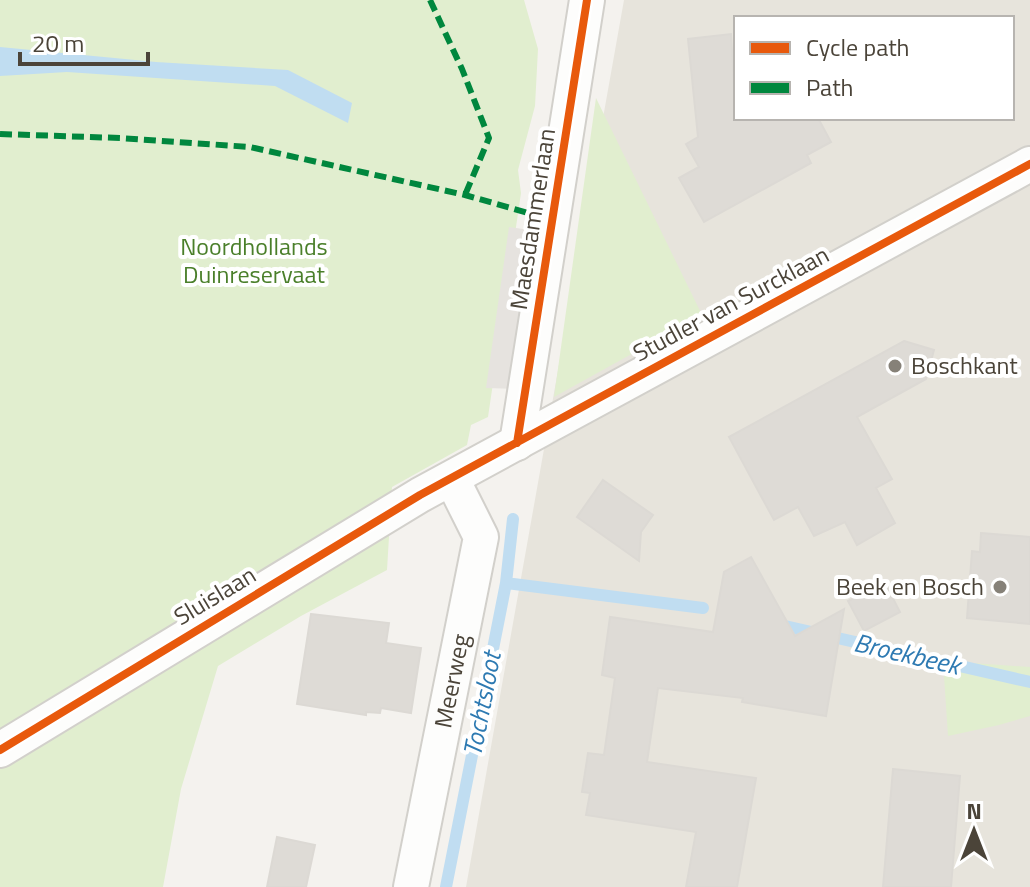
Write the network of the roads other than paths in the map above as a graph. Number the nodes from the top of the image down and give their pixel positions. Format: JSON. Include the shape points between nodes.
{"nodes":[{"id":1,"x":587,"y":0,"type":"edge"},
{"id":2,"x":1030,"y":164,"type":"edge"},
{"id":3,"x":517,"y":443,"type":"junction"},
{"id":4,"x":452,"y":479,"type":"junction"},
{"id":5,"x":0,"y":750,"type":"edge"},
{"id":6,"x":411,"y":887,"type":"edge"}],
"edges":[{"from":1,"to":3,"type":"street","name":"Maesdammerlaan"},
{"from":2,"to":3,"type":"street","name":"Studler van Surcklaan"},
{"from":3,"to":4,"type":"street","name":"Studler van Surcklaan"},
{"from":4,"to":5,"type":"street","name":"Sluislaan"},
{"from":4,"to":6,"type":"street","name":"Meerweg","via":[[481,537]]}]}
